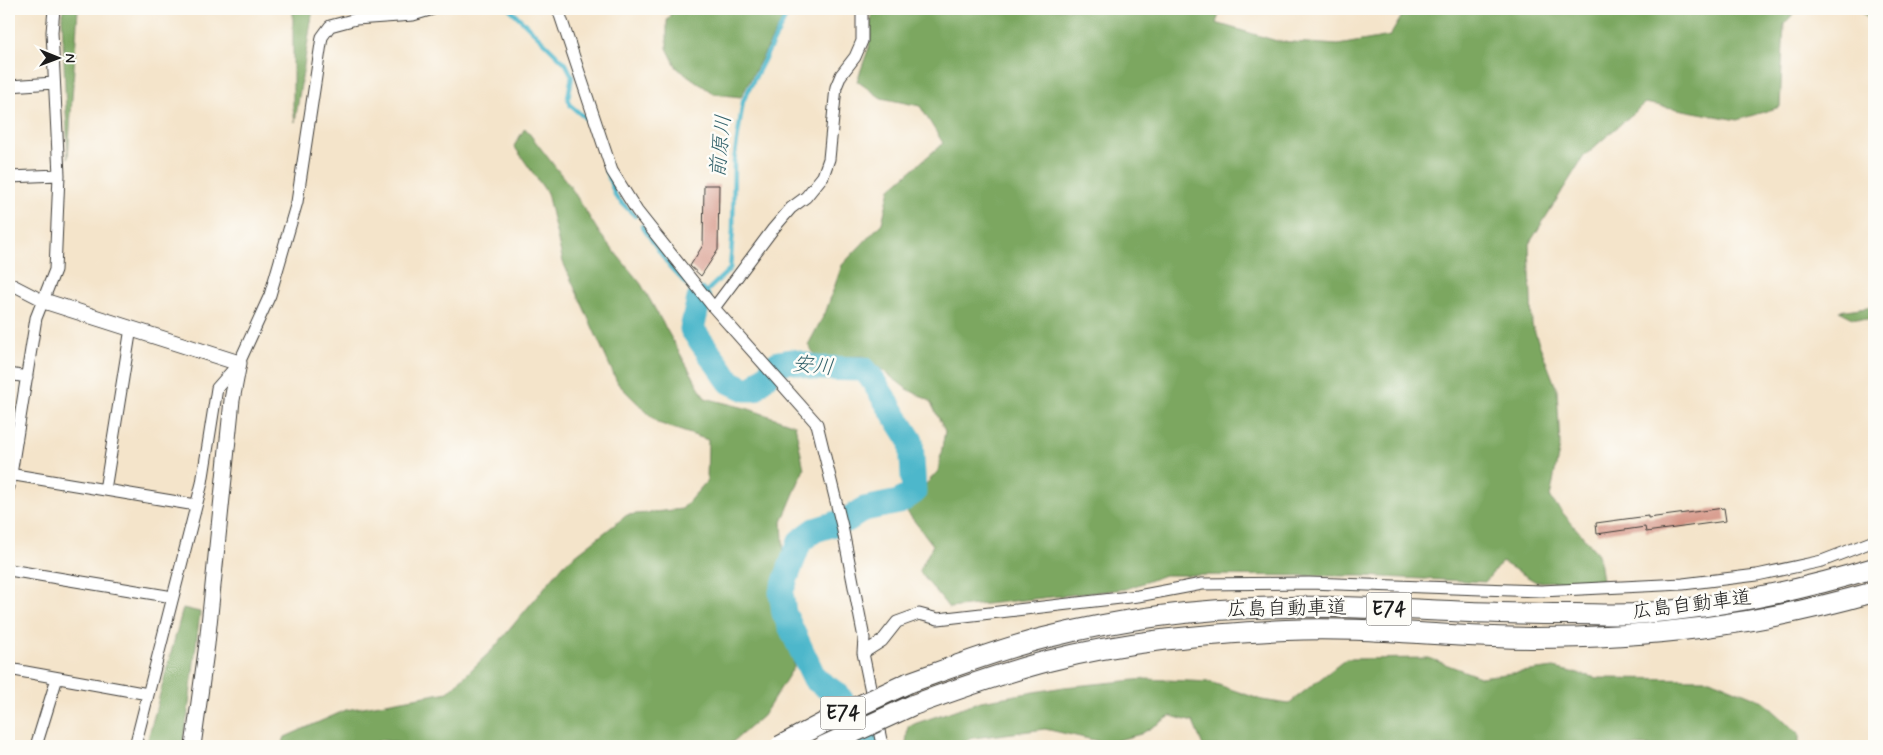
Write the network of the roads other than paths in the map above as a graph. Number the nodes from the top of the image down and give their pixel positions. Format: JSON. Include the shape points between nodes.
{"nodes":[{"id":1,"x":54,"y":9,"type":"edge"},
{"id":2,"x":433,"y":9,"type":"edge"},
{"id":3,"x":558,"y":9,"type":"edge"},
{"id":4,"x":862,"y":9,"type":"edge"},
{"id":5,"x":54,"y":83,"type":"junction"},
{"id":6,"x":9,"y":86,"type":"edge"},
{"id":7,"x":59,"y":175,"type":"junction"},
{"id":8,"x":9,"y":177,"type":"edge"},
{"id":9,"x":9,"y":283,"type":"edge"},
{"id":10,"x":44,"y":301,"type":"junction"},
{"id":11,"x":714,"y":308,"type":"junction"},
{"id":12,"x":131,"y":328,"type":"junction"},
{"id":13,"x":239,"y":363,"type":"junction"},
{"id":14,"x":9,"y":374,"type":"edge"},
{"id":15,"x":27,"y":377,"type":"junction"},
{"id":16,"x":10,"y":474,"type":"edge"},
{"id":17,"x":9,"y":487,"type":"edge"},
{"id":18,"x":105,"y":490,"type":"junction"},
{"id":19,"x":196,"y":505,"type":"junction"},
{"id":20,"x":1874,"y":541,"type":"edge"},
{"id":21,"x":1874,"y":568,"type":"edge"},
{"id":22,"x":9,"y":570,"type":"edge"},
{"id":23,"x":1874,"y":592,"type":"edge"},
{"id":24,"x":173,"y":597,"type":"junction"},
{"id":25,"x":863,"y":652,"type":"junction"},
{"id":26,"x":9,"y":670,"type":"edge"},
{"id":27,"x":57,"y":678,"type":"junction"},
{"id":28,"x":148,"y":694,"type":"junction"},
{"id":29,"x":36,"y":746,"type":"edge"},
{"id":30,"x":134,"y":746,"type":"edge"},
{"id":31,"x":193,"y":746,"type":"edge"},
{"id":32,"x":780,"y":746,"type":"edge"},
{"id":33,"x":824,"y":746,"type":"edge"},
{"id":34,"x":884,"y":746,"type":"edge"}],
"edges":[{"from":1,"to":5,"type":"street"},
{"from":2,"to":13,"type":"street","via":[[413,15],[356,19],[330,26],[322,37],[297,202],[270,295]]},
{"from":3,"to":11,"type":"street","via":[[612,171],[637,211]]},
{"from":4,"to":11,"type":"street","via":[[862,41],[836,87],[823,176],[773,229]]},
{"from":5,"to":6,"type":"street"},
{"from":5,"to":7,"type":"street"},
{"from":7,"to":8,"type":"street"},
{"from":7,"to":10,"type":"street","via":[[55,270]]},
{"from":9,"to":10,"type":"street"},
{"from":10,"to":12,"type":"street"},
{"from":10,"to":15,"type":"street","via":[[36,318]]},
{"from":11,"to":25,"type":"street","via":[[816,424],[841,522],[864,638]]},
{"from":12,"to":13,"type":"street"},
{"from":12,"to":18,"type":"street"},
{"from":13,"to":19,"type":"street","via":[[217,388]]},
{"from":13,"to":31,"type":"street","via":[[232,400]]},
{"from":14,"to":15,"type":"street"},
{"from":15,"to":16,"type":"street"},
{"from":16,"to":17,"type":"street"},
{"from":16,"to":18,"type":"street"},
{"from":18,"to":19,"type":"street"},
{"from":19,"to":24,"type":"street"},
{"from":20,"to":25,"type":"street","via":[[1822,561],[1758,575],[1683,584],[1541,591],[1202,584],[1138,596],[948,618],[919,614],[897,622],[882,641]]},
{"from":21,"to":32,"type":"highway","name":"広島自動車道","number":"E74","bridge":true,"via":[[1823,584],[1729,604],[1631,614],[1530,615],[1287,607],[1198,612],[1114,624],[1044,638],[975,658],[908,683]]},
{"from":22,"to":24,"type":"street"},
{"from":23,"to":33,"type":"highway","name":"広島自動車道","number":"E74","bridge":true,"via":[[1732,625],[1632,636],[1529,638],[1380,630],[1297,630],[1118,646],[981,680],[913,705]]},
{"from":24,"to":28,"type":"street"},
{"from":25,"to":34,"type":"street"},
{"from":26,"to":27,"type":"street"},
{"from":27,"to":28,"type":"street"},
{"from":27,"to":29,"type":"street"},
{"from":28,"to":30,"type":"street"}]}
